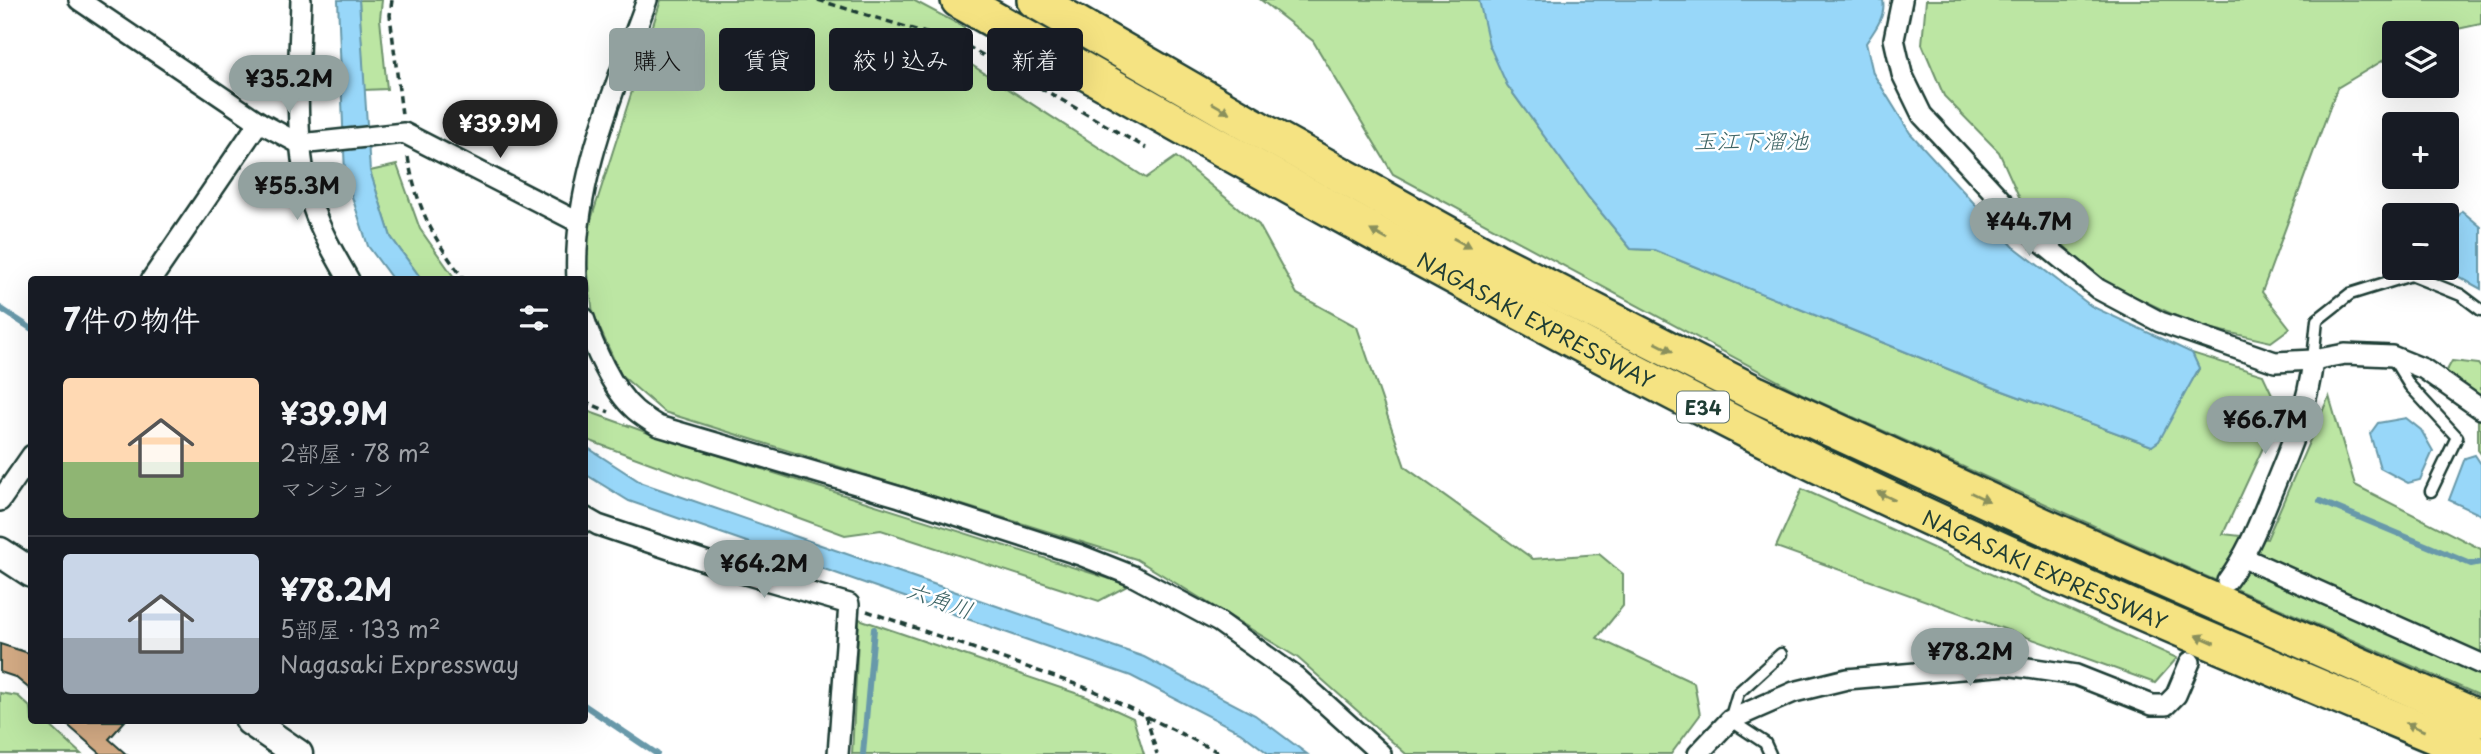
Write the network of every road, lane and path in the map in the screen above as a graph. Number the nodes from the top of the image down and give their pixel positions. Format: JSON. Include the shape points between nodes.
{"nodes":[{"id":1,"x":79,"y":0,"type":"edge"},
{"id":2,"x":301,"y":0,"type":"edge"},
{"id":3,"x":647,"y":0,"type":"edge"},
{"id":4,"x":818,"y":0,"type":"edge"},
{"id":5,"x":959,"y":0,"type":"edge"},
{"id":6,"x":1035,"y":0,"type":"edge"},
{"id":7,"x":1902,"y":0,"type":"edge"},
{"id":8,"x":259,"y":122,"type":"junction"},
{"id":9,"x":300,"y":144,"type":"junction"},
{"id":10,"x":1146,"y":148,"type":"dead end"},
{"id":11,"x":578,"y":222,"type":"junction"},
{"id":12,"x":154,"y":276,"type":"edge"},
{"id":13,"x":347,"y":276,"type":"edge"},
{"id":14,"x":577,"y":276,"type":"edge"},
{"id":15,"x":2481,"y":310,"type":"edge"},
{"id":16,"x":588,"y":328,"type":"edge"},
{"id":17,"x":2392,"y":356,"type":"junction"},
{"id":18,"x":2313,"y":360,"type":"junction"},
{"id":19,"x":2481,"y":409,"type":"edge"},
{"id":20,"x":28,"y":461,"type":"edge"},
{"id":21,"x":2431,"y":491,"type":"dead end"},
{"id":22,"x":0,"y":501,"type":"edge"},
{"id":23,"x":588,"y":519,"type":"edge"},
{"id":24,"x":0,"y":552,"type":"edge"},
{"id":25,"x":2244,"y":558,"type":"junction"},
{"id":26,"x":28,"y":570,"type":"edge"},
{"id":27,"x":2227,"y":581,"type":"dead end"},
{"id":28,"x":849,"y":604,"type":"junction"},
{"id":29,"x":1781,"y":654,"type":"dead end"},
{"id":30,"x":2190,"y":662,"type":"dead end"},
{"id":31,"x":2481,"y":664,"type":"edge"},
{"id":32,"x":1146,"y":716,"type":"junction"},
{"id":33,"x":2481,"y":719,"type":"edge"},
{"id":34,"x":1730,"y":720,"type":"junction"},
{"id":35,"x":254,"y":724,"type":"edge"},
{"id":36,"x":298,"y":754,"type":"edge"},
{"id":37,"x":838,"y":754,"type":"edge"},
{"id":38,"x":1157,"y":754,"type":"edge"},
{"id":39,"x":1222,"y":754,"type":"edge"},
{"id":40,"x":1381,"y":754,"type":"edge"},
{"id":41,"x":1699,"y":754,"type":"edge"},
{"id":42,"x":1770,"y":754,"type":"edge"},
{"id":43,"x":2478,"y":754,"type":"edge"}],
"edges":[{"from":1,"to":8,"type":"street"},
{"from":2,"to":9,"type":"street"},
{"from":3,"to":11,"type":"street","via":[[598,142]]},
{"from":4,"to":10,"type":"path","via":[[965,44]]},
{"from":43,"to":5,"type":"highway","name":"NAGASAKI EXPRESSWAY","number":"E34","one_way":true,"via":[[2032,566],[1739,426],[1480,290]]},
{"from":6,"to":33,"type":"highway","name":"NAGASAKI EXPRESSWAY","number":"E34","one_way":true,"via":[[1496,261],[1756,394]]},
{"from":7,"to":18,"type":"street","via":[[1894,39],[1902,74],[1922,115],[2037,239],[2098,289],[2160,322],[2274,362]]},
{"from":8,"to":9,"type":"street"},
{"from":8,"to":12,"type":"street"},
{"from":9,"to":11,"type":"street","via":[[404,133]]},
{"from":9,"to":13,"type":"street","via":[[312,205]]},
{"from":11,"to":14,"type":"street"},
{"from":15,"to":18,"type":"lane","via":[[2461,295],[2412,275],[2350,293],[2317,320]]},
{"from":16,"to":40,"type":"street","via":[[619,389],[633,408],[658,426],[900,497],[1133,576],[1219,622],[1296,677]]},
{"from":17,"to":18,"type":"street","via":[[2345,354]]},
{"from":17,"to":19,"type":"street","via":[[2424,369]]},
{"from":17,"to":21,"type":"lane","via":[[2410,386],[2457,437]]},
{"from":18,"to":25,"type":"street","via":[[2301,421]]},
{"from":20,"to":22,"type":"street"},
{"from":23,"to":28,"type":"street","via":[[734,571]]},
{"from":24,"to":26,"type":"street"},
{"from":25,"to":27,"type":"street"},
{"from":25,"to":31,"type":"street"},
{"from":28,"to":32,"type":"path","via":[[1095,691]]},
{"from":28,"to":37,"type":"street"},
{"from":29,"to":34,"type":"lane","via":[[1738,693]]},
{"from":30,"to":34,"type":"street","via":[[2176,695],[2166,705],[2152,705],[2076,675],[2007,665],[1847,679],[1794,692]]},
{"from":32,"to":38,"type":"path"},
{"from":32,"to":39,"type":"path"},
{"from":34,"to":41,"type":"street"},
{"from":34,"to":42,"type":"lane","via":[[1765,743]]},
{"from":35,"to":36,"type":"street"}]}
